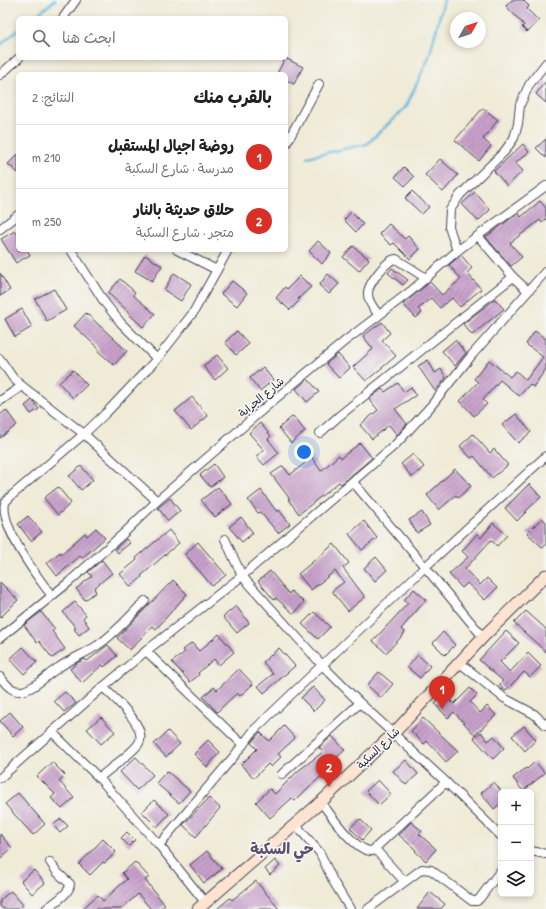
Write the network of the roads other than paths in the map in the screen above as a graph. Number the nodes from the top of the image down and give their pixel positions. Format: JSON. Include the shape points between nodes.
{"nodes":[{"id":1,"x":76,"y":0,"type":"edge"},
{"id":2,"x":64,"y":16,"type":"edge"},
{"id":3,"x":17,"y":60,"type":"edge"},
{"id":4,"x":546,"y":63,"type":"edge"},
{"id":5,"x":0,"y":75,"type":"edge"},
{"id":6,"x":319,"y":84,"type":"dead end"},
{"id":7,"x":288,"y":140,"type":"edge"},
{"id":8,"x":546,"y":186,"type":"edge"},
{"id":9,"x":16,"y":216,"type":"edge"},
{"id":10,"x":0,"y":228,"type":"edge"},
{"id":11,"x":478,"y":236,"type":"junction"},
{"id":12,"x":457,"y":251,"type":"junction"},
{"id":13,"x":72,"y":252,"type":"edge"},
{"id":14,"x":181,"y":252,"type":"edge"},
{"id":15,"x":227,"y":252,"type":"edge"},
{"id":16,"x":217,"y":270,"type":"junction"},
{"id":17,"x":546,"y":271,"type":"edge"},
{"id":18,"x":513,"y":276,"type":"junction"},
{"id":19,"x":426,"y":278,"type":"junction"},
{"id":20,"x":528,"y":291,"type":"junction"},
{"id":21,"x":379,"y":315,"type":"junction"},
{"id":22,"x":0,"y":359,"type":"edge"},
{"id":23,"x":157,"y":359,"type":"junction"},
{"id":24,"x":22,"y":386,"type":"junction"},
{"id":25,"x":0,"y":400,"type":"edge"},
{"id":26,"x":320,"y":433,"type":"dead end"},
{"id":27,"x":84,"y":434,"type":"junction"},
{"id":28,"x":546,"y":456,"type":"edge"},
{"id":29,"x":353,"y":482,"type":"junction"},
{"id":30,"x":157,"y":501,"type":"junction"},
{"id":31,"x":225,"y":539,"type":"dead end"},
{"id":32,"x":425,"y":567,"type":"junction"},
{"id":33,"x":546,"y":575,"type":"edge"},
{"id":34,"x":242,"y":576,"type":"junction"},
{"id":35,"x":52,"y":596,"type":"junction"},
{"id":36,"x":145,"y":601,"type":"dead end"},
{"id":37,"x":483,"y":637,"type":"junction"},
{"id":38,"x":0,"y":638,"type":"edge"},
{"id":39,"x":146,"y":651,"type":"junction"},
{"id":40,"x":460,"y":663,"type":"junction"},
{"id":41,"x":323,"y":666,"type":"junction"},
{"id":42,"x":0,"y":677,"type":"edge"},
{"id":43,"x":103,"y":687,"type":"junction"},
{"id":44,"x":360,"y":703,"type":"junction"},
{"id":45,"x":546,"y":725,"type":"edge"},
{"id":46,"x":52,"y":732,"type":"junction"},
{"id":47,"x":394,"y":733,"type":"junction"},
{"id":48,"x":243,"y":745,"type":"junction"},
{"id":49,"x":282,"y":774,"type":"dead end"},
{"id":50,"x":0,"y":778,"type":"edge"},
{"id":51,"x":99,"y":778,"type":"junction"},
{"id":52,"x":446,"y":782,"type":"junction"},
{"id":53,"x":321,"y":802,"type":"junction"},
{"id":54,"x":296,"y":825,"type":"junction"},
{"id":55,"x":498,"y":833,"type":"edge"},
{"id":56,"x":159,"y":846,"type":"junction"},
{"id":57,"x":375,"y":849,"type":"junction"},
{"id":58,"x":534,"y":852,"type":"edge"},
{"id":59,"x":546,"y":854,"type":"edge"},
{"id":60,"x":50,"y":862,"type":"dead end"},
{"id":61,"x":498,"y":874,"type":"edge"},
{"id":62,"x":404,"y":881,"type":"junction"},
{"id":63,"x":202,"y":906,"type":"edge"},
{"id":64,"x":48,"y":908,"type":"edge"},
{"id":65,"x":350,"y":909,"type":"edge"},
{"id":66,"x":368,"y":909,"type":"edge"}],
"edges":[{"from":1,"to":2,"type":"street"},
{"from":3,"to":5,"type":"street"},
{"from":4,"to":12,"type":"street","via":[[529,85],[520,106],[514,138],[504,152],[460,195],[450,210],[449,227]]},
{"from":6,"to":7,"type":"street"},
{"from":8,"to":11,"type":"street","name":"شارع الجرابة"},
{"from":9,"to":10,"type":"street"},
{"from":11,"to":12,"type":"street","name":"شارع الجرابة"},
{"from":11,"to":18,"type":"street"},
{"from":12,"to":19,"type":"street","name":"شارع الجرابة"},
{"from":13,"to":23,"type":"street","via":[[105,303]]},
{"from":14,"to":16,"type":"street"},
{"from":15,"to":16,"type":"street"},
{"from":16,"to":23,"type":"street","via":[[193,313]]},
{"from":17,"to":20,"type":"street"},
{"from":18,"to":20,"type":"street"},
{"from":18,"to":26,"type":"street"},
{"from":19,"to":21,"type":"street","name":"شارع الجرابة"},
{"from":19,"to":21,"type":"street","via":[[392,259],[368,289],[369,300]]},
{"from":20,"to":29,"type":"street","via":[[415,425]]},
{"from":21,"to":30,"type":"street","name":"شارع الجرابة","via":[[275,399]]},
{"from":22,"to":24,"type":"street"},
{"from":23,"to":27,"type":"street"},
{"from":24,"to":25,"type":"street"},
{"from":24,"to":27,"type":"street"},
{"from":27,"to":30,"type":"street"},
{"from":27,"to":35,"type":"street","via":[[11,496],[5,504],[6,526],[12,540],[20,555]]},
{"from":28,"to":32,"type":"street"},
{"from":29,"to":32,"type":"street"},
{"from":29,"to":34,"type":"street"},
{"from":30,"to":35,"type":"street","name":"شارع الجرابة"},
{"from":31,"to":34,"type":"street"},
{"from":32,"to":37,"type":"street"},
{"from":32,"to":41,"type":"street"},
{"from":33,"to":37,"type":"main road","name":"شارع السكبة"},
{"from":34,"to":39,"type":"street"},
{"from":34,"to":41,"type":"street"},
{"from":35,"to":38,"type":"street","name":"شارع الجرابة"},
{"from":36,"to":42,"type":"street","via":[[107,639],[23,691],[12,690]]},
{"from":37,"to":40,"type":"main road","name":"شارع السكبة"},
{"from":39,"to":43,"type":"street"},
{"from":39,"to":48,"type":"street"},
{"from":40,"to":45,"type":"street","via":[[504,698],[534,714]]},
{"from":40,"to":47,"type":"main road","name":"شارع السكبة"},
{"from":41,"to":44,"type":"street"},
{"from":41,"to":48,"type":"street","via":[[267,717]]},
{"from":43,"to":46,"type":"street"},
{"from":43,"to":51,"type":"street","via":[[134,720],[141,737],[132,751]]},
{"from":44,"to":47,"type":"street"},
{"from":44,"to":49,"type":"street"},
{"from":46,"to":50,"type":"street"},
{"from":46,"to":51,"type":"street"},
{"from":47,"to":52,"type":"street"},
{"from":47,"to":53,"type":"main road","name":"شارع السكبة"},
{"from":48,"to":56,"type":"street"},
{"from":51,"to":56,"type":"street"},
{"from":52,"to":55,"type":"street"},
{"from":52,"to":57,"type":"street"},
{"from":53,"to":54,"type":"main road","name":"شارع السكبة"},
{"from":53,"to":57,"type":"street","via":[[363,849]]},
{"from":54,"to":63,"type":"main road","name":"شارع السكبة"},
{"from":54,"to":65,"type":"street","via":[[320,853]]},
{"from":56,"to":63,"type":"street"},
{"from":57,"to":62,"type":"street"},
{"from":58,"to":59,"type":"street"},
{"from":60,"to":64,"type":"street","via":[[70,887]]},
{"from":61,"to":62,"type":"street","via":[[476,901],[472,901],[431,870],[422,869]]},
{"from":62,"to":66,"type":"street"}]}
